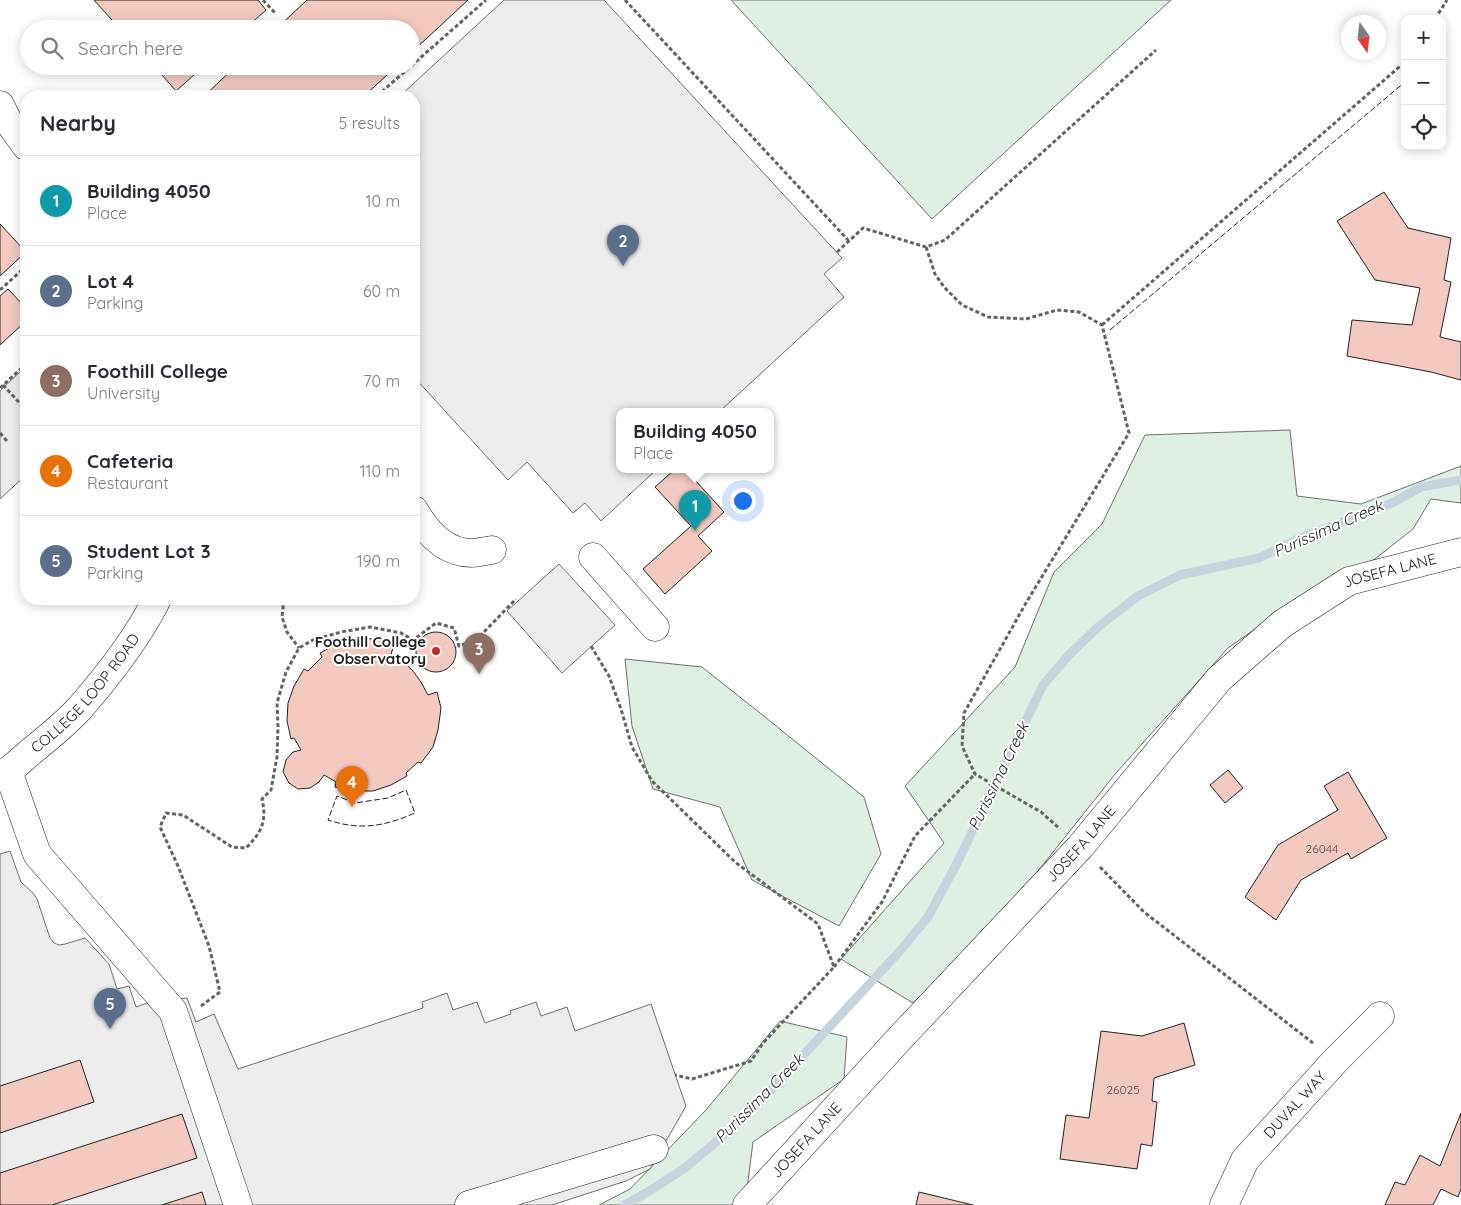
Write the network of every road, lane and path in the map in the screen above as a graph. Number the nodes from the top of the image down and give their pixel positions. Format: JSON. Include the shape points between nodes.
{"nodes":[{"id":1,"x":263,"y":0,"type":"edge"},
{"id":2,"x":486,"y":0,"type":"edge"},
{"id":3,"x":625,"y":0,"type":"edge"},
{"id":4,"x":1447,"y":0,"type":"edge"},
{"id":5,"x":274,"y":13,"type":"dead end"},
{"id":6,"x":1438,"y":15,"type":"edge"},
{"id":7,"x":1156,"y":50,"type":"dead end"},
{"id":8,"x":420,"y":58,"type":"edge"},
{"id":9,"x":1401,"y":65,"type":"edge"},
{"id":10,"x":401,"y":75,"type":"edge"},
{"id":11,"x":384,"y":90,"type":"edge"},
{"id":12,"x":2,"y":113,"type":"edge"},
{"id":13,"x":20,"y":138,"type":"edge"},
{"id":14,"x":848,"y":240,"type":"junction"},
{"id":15,"x":926,"y":247,"type":"junction"},
{"id":16,"x":837,"y":252,"type":"dead end"},
{"id":17,"x":20,"y":272,"type":"edge"},
{"id":18,"x":0,"y":290,"type":"edge"},
{"id":19,"x":1102,"y":325,"type":"junction"},
{"id":20,"x":20,"y":370,"type":"edge"},
{"id":21,"x":2,"y":386,"type":"edge"},
{"id":22,"x":20,"y":404,"type":"edge"},
{"id":23,"x":0,"y":433,"type":"edge"},
{"id":24,"x":7,"y":440,"type":"dead end"},
{"id":25,"x":420,"y":521,"type":"edge"},
{"id":26,"x":492,"y":550,"type":"dead end"},
{"id":27,"x":1461,"y":552,"type":"edge"},
{"id":28,"x":593,"y":557,"type":"dead end"},
{"id":29,"x":516,"y":599,"type":"dead end"},
{"id":30,"x":154,"y":605,"type":"edge"},
{"id":31,"x":283,"y":605,"type":"edge"},
{"id":32,"x":655,"y":627,"type":"dead end"},
{"id":33,"x":591,"y":646,"type":"dead end"},
{"id":34,"x":299,"y":648,"type":"junction"},
{"id":35,"x":4,"y":774,"type":"edge"},
{"id":36,"x":974,"y":774,"type":"junction"},
{"id":37,"x":1080,"y":847,"type":"junction"},
{"id":38,"x":834,"y":967,"type":"junction"},
{"id":39,"x":199,"y":1007,"type":"dead end"},
{"id":40,"x":1380,"y":1016,"type":"dead end"},
{"id":41,"x":1336,"y":1060,"type":"junction"},
{"id":42,"x":675,"y":1075,"type":"dead end"},
{"id":43,"x":654,"y":1148,"type":"dead end"},
{"id":44,"x":238,"y":1205,"type":"edge"},
{"id":45,"x":469,"y":1205,"type":"edge"},
{"id":46,"x":747,"y":1205,"type":"edge"},
{"id":47,"x":1224,"y":1205,"type":"edge"}],
"edges":[{"from":1,"to":5,"type":"path"},
{"from":2,"to":8,"type":"path"},
{"from":3,"to":14,"type":"path"},
{"from":4,"to":6,"type":"path"},
{"from":7,"to":15,"type":"path","via":[[945,240]]},
{"from":9,"to":19,"type":"path"},
{"from":10,"to":11,"type":"path"},
{"from":12,"to":13,"type":"street"},
{"from":14,"to":15,"type":"path","via":[[863,228]]},
{"from":14,"to":16,"type":"path"},
{"from":15,"to":19,"type":"path","via":[[935,274],[944,287],[962,305],[988,317],[1026,319],[1058,310],[1079,312]]},
{"from":17,"to":18,"type":"path"},
{"from":19,"to":36,"type":"path","via":[[1129,433],[964,713],[962,746]]},
{"from":20,"to":21,"type":"path"},
{"from":21,"to":22,"type":"path"},
{"from":23,"to":24,"type":"path"},
{"from":25,"to":26,"type":"street","via":[[435,538],[452,549],[471,553]]},
{"from":27,"to":37,"type":"street","name":"JOSEFA LANE","via":[[1349,581],[1282,624],[1219,679]]},
{"from":28,"to":32,"type":"street"},
{"from":29,"to":34,"type":"path","via":[[482,634],[459,646],[454,628],[436,623],[413,640],[401,632],[370,627],[313,640]]},
{"from":30,"to":35,"type":"street","name":"COLLEGE LOOP ROAD","via":[[114,666],[78,710]]},
{"from":31,"to":34,"type":"path","via":[[282,616],[287,632]]},
{"from":33,"to":38,"type":"path","via":[[609,676],[632,747],[652,781],[734,862],[818,924]]},
{"from":34,"to":39,"type":"path","via":[[286,672],[277,703],[277,757],[271,790],[262,799],[265,811],[263,825],[256,838],[246,848],[232,847],[183,815],[166,813],[160,827],[209,946],[220,992]]},
{"from":35,"to":44,"type":"street","via":[[38,854],[173,1011]]},
{"from":36,"to":37,"type":"path","via":[[1041,812]]},
{"from":36,"to":38,"type":"path","via":[[915,836],[882,902]]},
{"from":37,"to":41,"type":"path","via":[[1144,912]]},
{"from":37,"to":46,"type":"street","name":"JOSEFA LANE"},
{"from":38,"to":42,"type":"path","via":[[763,1043],[751,1061],[692,1079]]},
{"from":40,"to":41,"type":"street","name":"DUVAL WAY"},
{"from":41,"to":47,"type":"street","name":"DUVAL WAY","via":[[1245,1160]]},
{"from":43,"to":45,"type":"street"}]}
